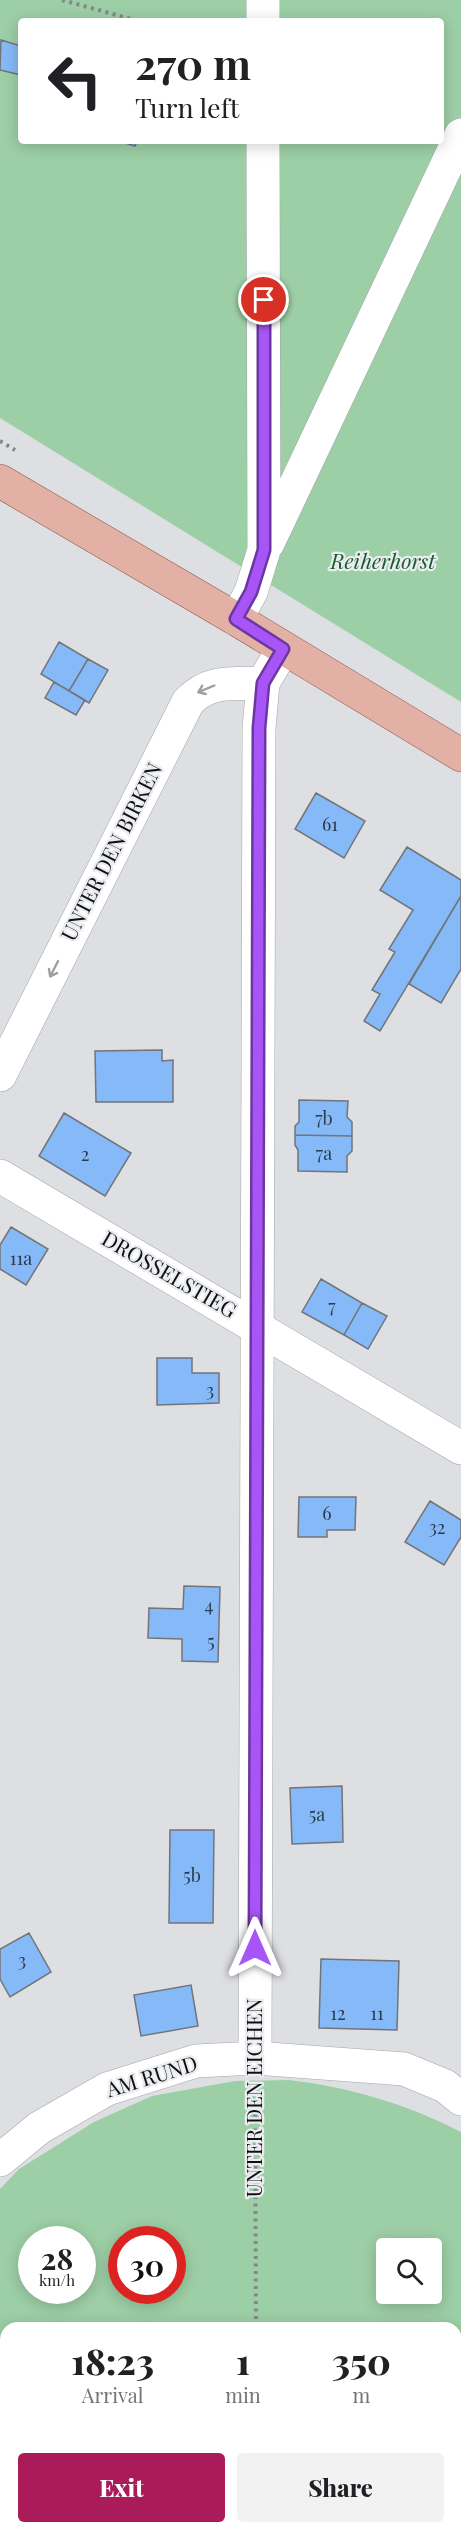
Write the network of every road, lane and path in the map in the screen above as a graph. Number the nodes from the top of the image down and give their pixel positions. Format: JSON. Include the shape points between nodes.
{"nodes":[{"id":1,"x":62,"y":0,"type":"edge"},
{"id":2,"x":263,"y":0,"type":"edge"},
{"id":3,"x":127,"y":18,"type":"edge"},
{"id":4,"x":263,"y":18,"type":"edge"},
{"id":5,"x":461,"y":135,"type":"edge"},
{"id":6,"x":263,"y":144,"type":"edge"},
{"id":7,"x":0,"y":481,"type":"edge"},
{"id":8,"x":264,"y":550,"type":"junction"},
{"id":9,"x":236,"y":619,"type":"junction"},
{"id":10,"x":283,"y":649,"type":"junction"},
{"id":11,"x":263,"y":683,"type":"junction"},
{"id":12,"x":461,"y":755,"type":"edge"},
{"id":13,"x":0,"y":1075,"type":"edge"},
{"id":14,"x":0,"y":1176,"type":"edge"},
{"id":15,"x":257,"y":1327,"type":"junction"},
{"id":16,"x":461,"y":1448,"type":"edge"},
{"id":17,"x":255,"y":2058,"type":"junction"},
{"id":18,"x":404,"y":2069,"type":"junction"},
{"id":19,"x":461,"y":2071,"type":"edge"},
{"id":20,"x":461,"y":2099,"type":"edge"},
{"id":21,"x":0,"y":2160,"type":"edge"},
{"id":22,"x":256,"y":2322,"type":"edge"}],
"edges":[{"from":1,"to":3,"type":"path"},
{"from":2,"to":4,"type":"street"},
{"from":5,"to":8,"type":"street"},
{"from":6,"to":8,"type":"street"},
{"from":7,"to":9,"type":"main road"},
{"from":8,"to":9,"type":"street","via":[[251,592]]},
{"from":9,"to":10,"type":"main road"},
{"from":10,"to":11,"type":"street","name":"UNTER DEN EICHEN"},
{"from":10,"to":12,"type":"main road"},
{"from":11,"to":13,"type":"street","name":"UNTER DEN BIRKEN","one_way":true,"via":[[214,685],[188,702]]},
{"from":11,"to":15,"type":"street","name":"UNTER DEN EICHEN","via":[[259,728]]},
{"from":14,"to":15,"type":"street","name":"DROSSELSTIEG"},
{"from":15,"to":16,"type":"street","name":"DROSSELSTIEG"},
{"from":15,"to":17,"type":"street","name":"UNTER DEN EICHEN"},
{"from":17,"to":18,"type":"street","name":"AM RUND"},
{"from":17,"to":21,"type":"street","name":"AM RUND","via":[[196,2061],[107,2089],[39,2128]]},
{"from":17,"to":22,"type":"path","name":"UNTER DEN EICHEN"},
{"from":18,"to":19,"type":"street"},
{"from":18,"to":20,"type":"street","name":"AM RUND","via":[[445,2086]]}]}
